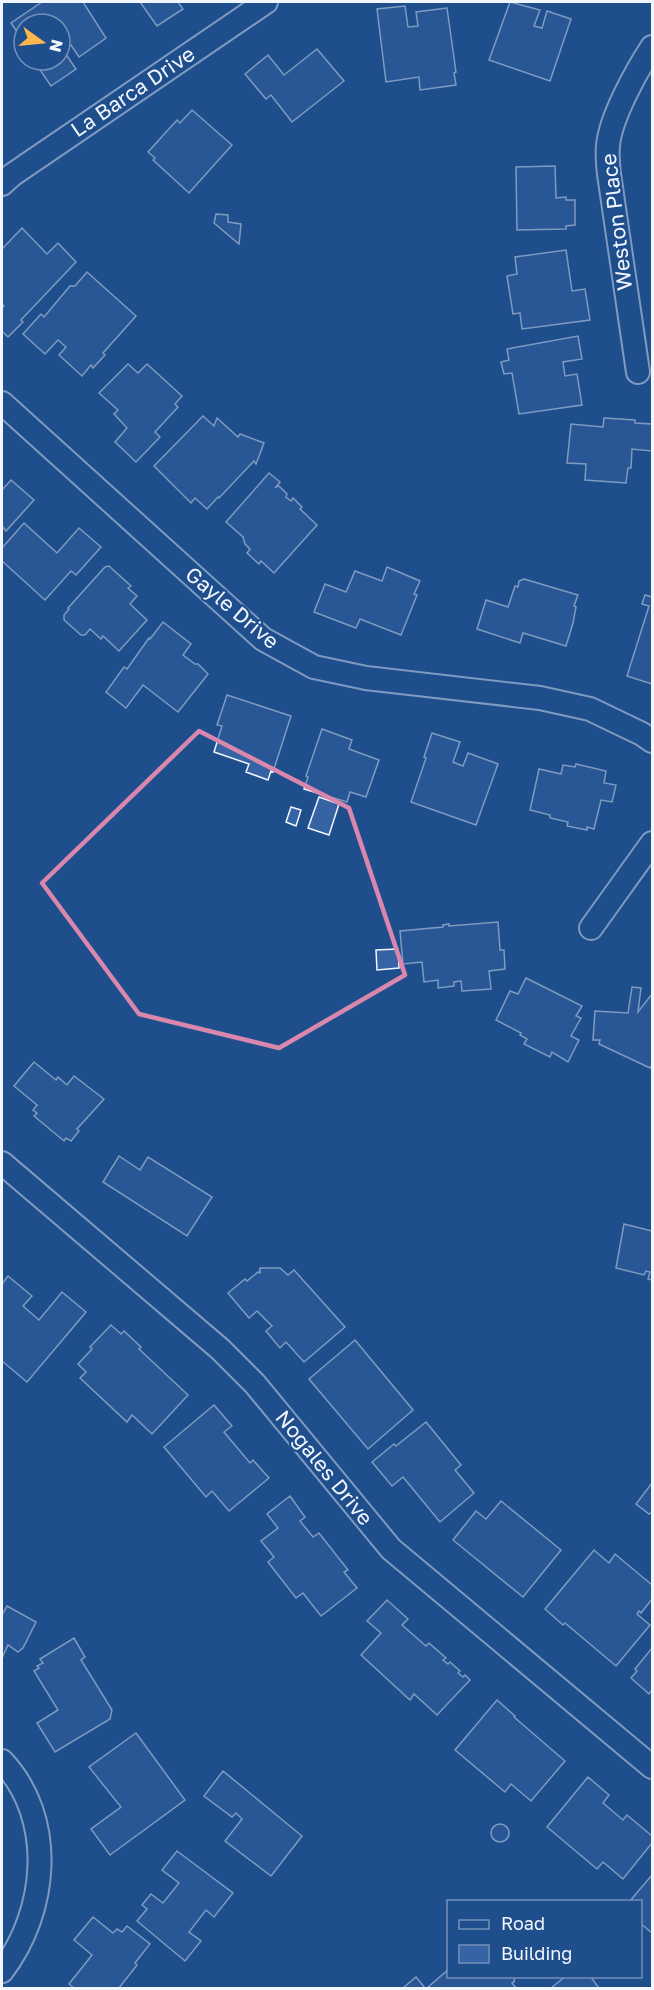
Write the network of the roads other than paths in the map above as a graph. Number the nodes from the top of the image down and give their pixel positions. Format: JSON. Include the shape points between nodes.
{"nodes":[{"id":1,"x":266,"y":2,"type":"edge"},
{"id":2,"x":652,"y":47,"type":"edge"},
{"id":3,"x":2,"y":184,"type":"edge"},
{"id":4,"x":638,"y":372,"type":"dead end"},
{"id":5,"x":2,"y":404,"type":"edge"},
{"id":6,"x":652,"y":741,"type":"edge"},
{"id":7,"x":652,"y":843,"type":"edge"},
{"id":8,"x":591,"y":928,"type":"dead end"},
{"id":9,"x":2,"y":1163,"type":"edge"},
{"id":10,"x":2,"y":1761,"type":"edge"},
{"id":11,"x":652,"y":1767,"type":"edge"},
{"id":12,"x":2,"y":1971,"type":"edge"}],
"edges":[{"from":1,"to":3,"type":"street","name":"La Barca Drive"},
{"from":2,"to":4,"type":"street","name":"Weston Place","via":[[618,111],[608,144]]},
{"from":5,"to":6,"type":"street","name":"Gayle Drive","via":[[263,639],[314,667],[366,678],[540,698],[590,709]]},
{"from":7,"to":8,"type":"street"},
{"from":9,"to":11,"type":"street","name":"Nogales Drive","via":[[227,1356],[255,1384],[391,1549]]},
{"from":10,"to":12,"type":"street","via":[[28,1800],[37,1827],[39,1857],[38,1892],[27,1926]]}]}
